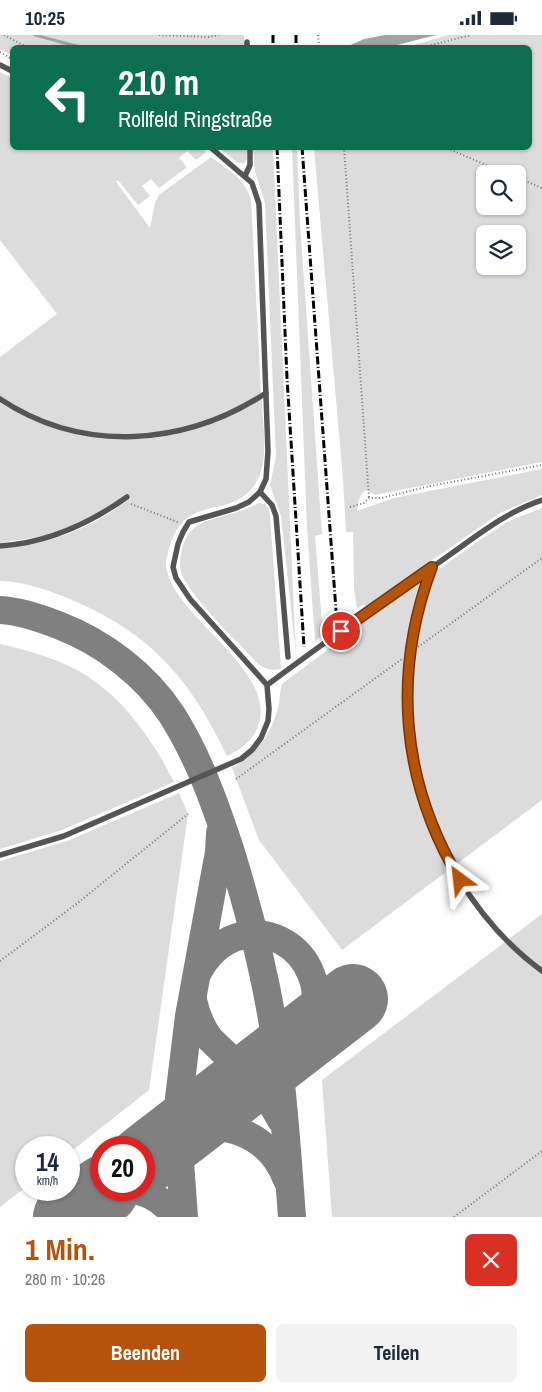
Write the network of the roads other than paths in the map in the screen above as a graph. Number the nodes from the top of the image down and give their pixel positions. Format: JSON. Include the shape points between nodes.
{"nodes":[{"id":1,"x":214,"y":150,"type":"edge"},
{"id":2,"x":250,"y":150,"type":"edge"},
{"id":3,"x":245,"y":176,"type":"junction"},
{"id":4,"x":266,"y":393,"type":"junction"},
{"id":5,"x":0,"y":399,"type":"edge"},
{"id":6,"x":260,"y":492,"type":"junction"},
{"id":7,"x":125,"y":499,"type":"road end"},
{"id":8,"x":542,"y":500,"type":"edge"},
{"id":9,"x":0,"y":546,"type":"edge"},
{"id":10,"x":432,"y":567,"type":"junction"},
{"id":11,"x":288,"y":657,"type":"dead end"},
{"id":12,"x":267,"y":685,"type":"junction"},
{"id":13,"x":0,"y":855,"type":"edge"},
{"id":14,"x":542,"y":971,"type":"edge"}],
"edges":[{"from":1,"to":3,"type":"lane"},
{"from":2,"to":3,"type":"lane","via":[[250,165]]},
{"from":3,"to":4,"type":"lane","via":[[256,191],[259,204]]},
{"from":4,"to":5,"type":"lane","via":[[236,412],[203,425],[133,437],[96,435],[58,426]]},
{"from":4,"to":6,"type":"lane","via":[[268,451],[266,479]]},
{"from":6,"to":11,"type":"lane","via":[[272,505],[276,516]]},
{"from":6,"to":12,"type":"lane","via":[[236,508],[200,517],[187,525],[174,556],[173,567],[176,578],[190,599]]},
{"from":7,"to":9,"type":"lane","via":[[95,518],[61,533]]},
{"from":8,"to":10,"type":"lane","via":[[504,517]]},
{"from":10,"to":12,"type":"lane"},
{"from":10,"to":14,"type":"lane","via":[[417,613],[406,694],[409,739],[418,783],[432,827],[475,905],[506,941]]},
{"from":12,"to":13,"type":"lane","via":[[268,721],[261,738],[240,759],[64,836]]}]}
